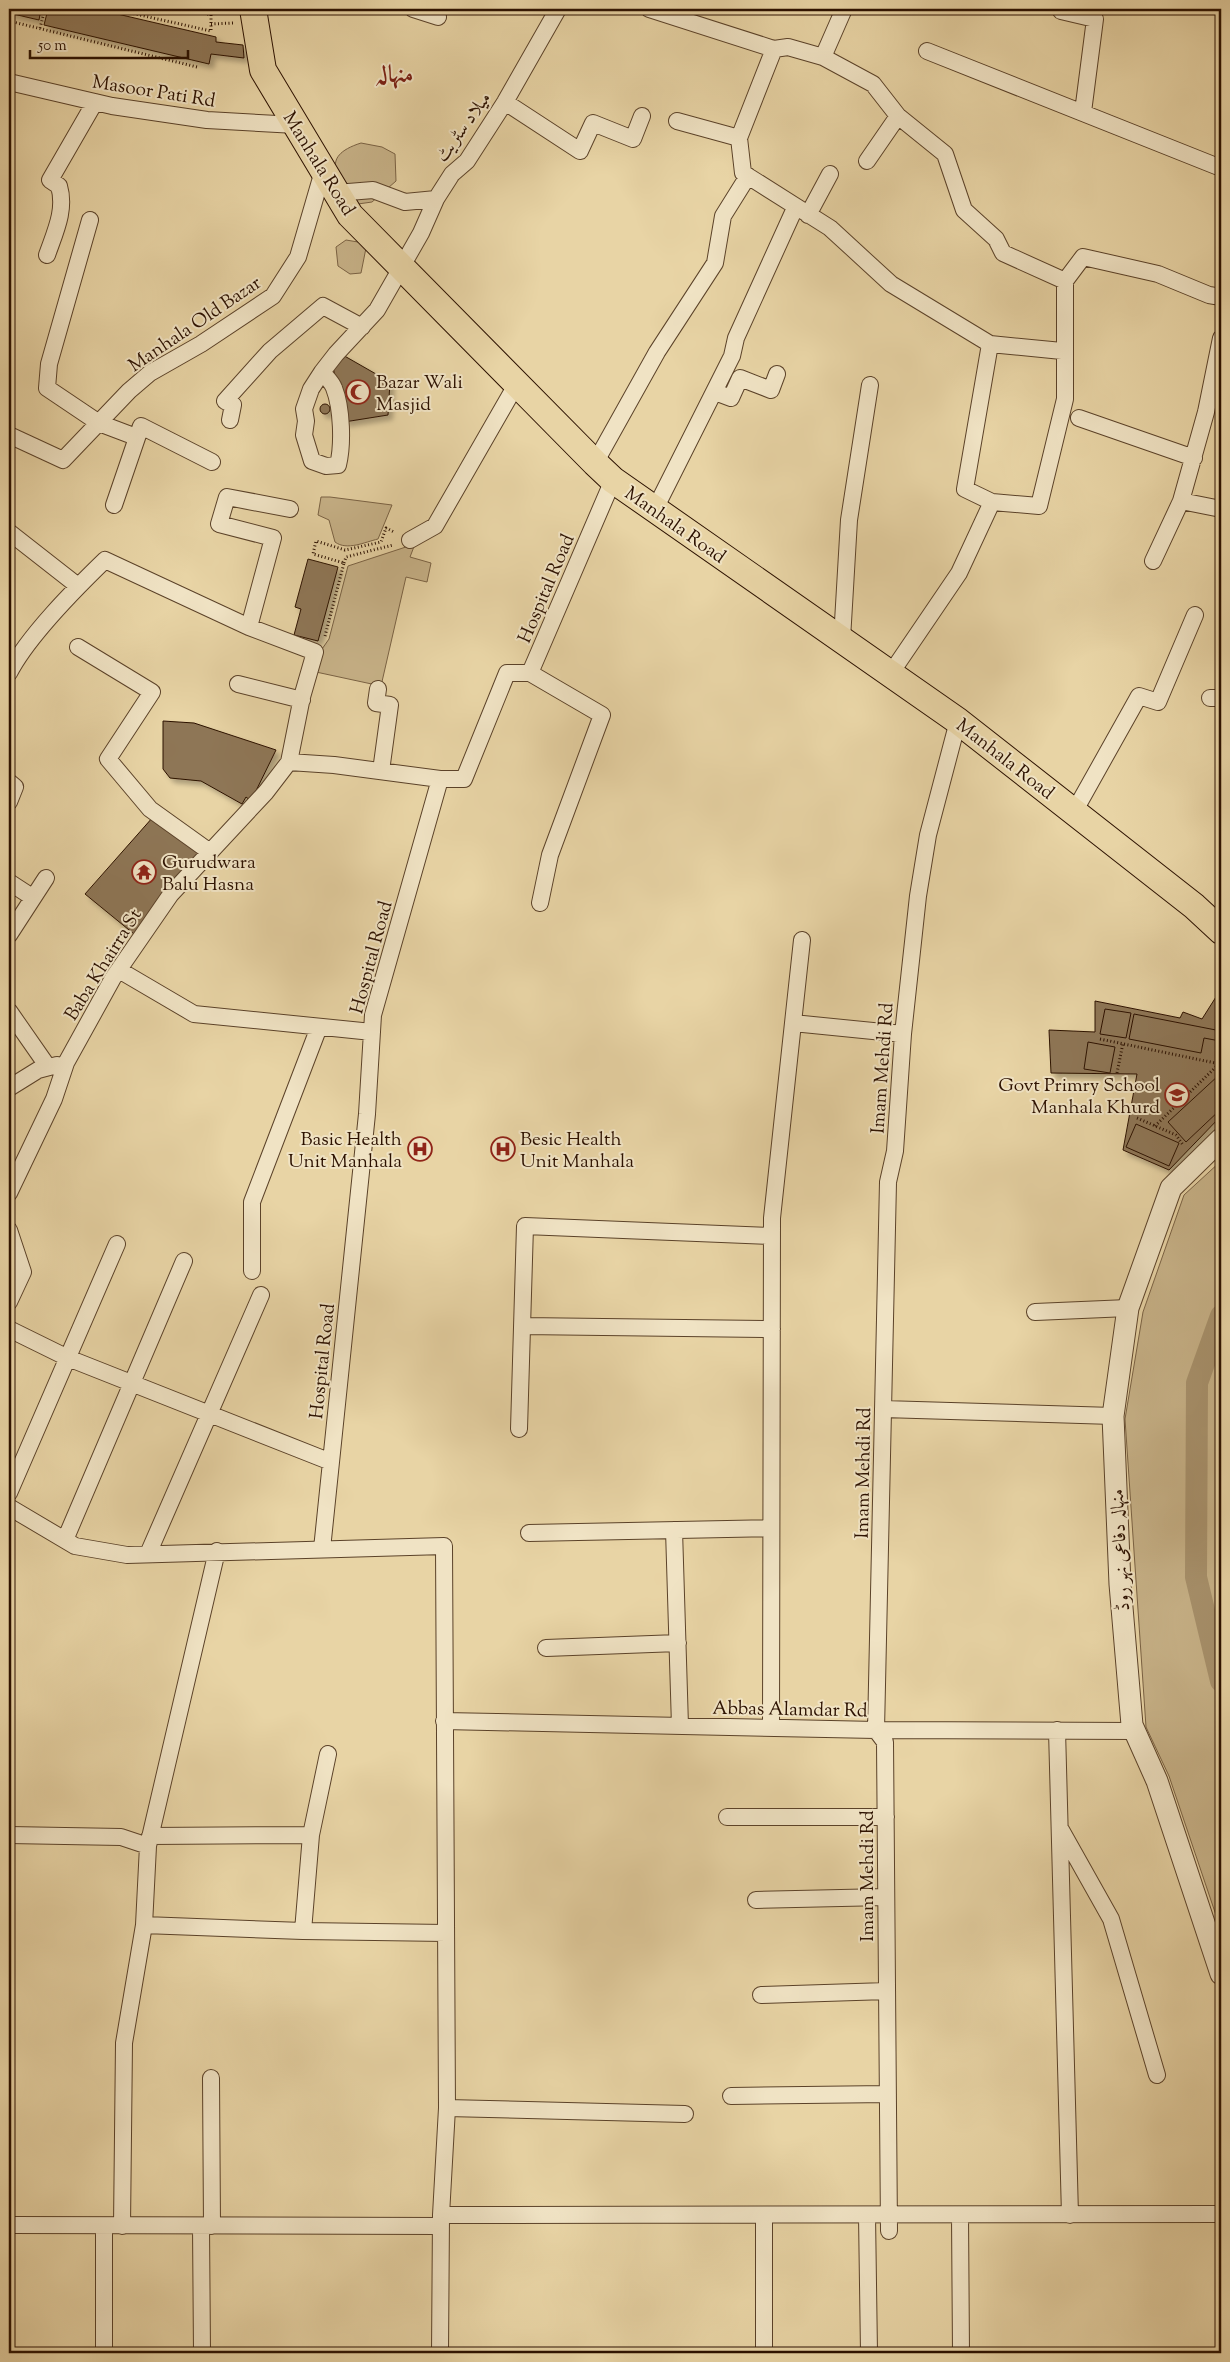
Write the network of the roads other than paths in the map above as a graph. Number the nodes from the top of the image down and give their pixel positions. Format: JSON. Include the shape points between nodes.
{"nodes":[{"id":1,"x":252,"y":9,"type":"edge"},
{"id":2,"x":413,"y":9,"type":"edge"},
{"id":3,"x":558,"y":9,"type":"edge"},
{"id":4,"x":844,"y":9,"type":"edge"},
{"id":5,"x":656,"y":10,"type":"edge"},
{"id":6,"x":1061,"y":11,"type":"dead end"},
{"id":7,"x":438,"y":17,"type":"dead end"},
{"id":8,"x":774,"y":49,"type":"junction"},
{"id":9,"x":927,"y":51,"type":"dead end"},
{"id":10,"x":823,"y":57,"type":"junction"},
{"id":11,"x":9,"y":82,"type":"edge"},
{"id":12,"x":95,"y":102,"type":"junction"},
{"id":13,"x":505,"y":102,"type":"junction"},
{"id":14,"x":1082,"y":112,"type":"junction"},
{"id":15,"x":642,"y":116,"type":"dead end"},
{"id":16,"x":898,"y":116,"type":"junction"},
{"id":17,"x":677,"y":121,"type":"dead end"},
{"id":18,"x":296,"y":125,"type":"junction"},
{"id":19,"x":739,"y":138,"type":"junction"},
{"id":20,"x":867,"y":160,"type":"dead end"},
{"id":21,"x":1221,"y":168,"type":"edge"},
{"id":22,"x":830,"y":174,"type":"dead end"},
{"id":23,"x":748,"y":176,"type":"junction"},
{"id":24,"x":330,"y":182,"type":"junction"},
{"id":25,"x":436,"y":198,"type":"junction"},
{"id":26,"x":802,"y":211,"type":"junction"},
{"id":27,"x":90,"y":220,"type":"dead end"},
{"id":28,"x":47,"y":255,"type":"dead end"},
{"id":29,"x":400,"y":267,"type":"junction"},
{"id":30,"x":1065,"y":282,"type":"junction"},
{"id":31,"x":1221,"y":297,"type":"edge"},
{"id":32,"x":362,"y":327,"type":"junction"},
{"id":33,"x":1221,"y":338,"type":"edge"},
{"id":34,"x":990,"y":344,"type":"junction"},
{"id":35,"x":1062,"y":350,"type":"dead end"},
{"id":36,"x":322,"y":372,"type":"junction"},
{"id":37,"x":777,"y":374,"type":"dead end"},
{"id":38,"x":516,"y":385,"type":"junction"},
{"id":39,"x":870,"y":385,"type":"dead end"},
{"id":40,"x":715,"y":392,"type":"junction"},
{"id":41,"x":1079,"y":418,"type":"dead end"},
{"id":42,"x":230,"y":420,"type":"dead end"},
{"id":43,"x":99,"y":423,"type":"junction"},
{"id":44,"x":9,"y":435,"type":"edge"},
{"id":45,"x":136,"y":437,"type":"junction"},
{"id":46,"x":1194,"y":458,"type":"junction"},
{"id":47,"x":212,"y":462,"type":"dead end"},
{"id":48,"x":604,"y":472,"type":"junction"},
{"id":49,"x":1181,"y":501,"type":"junction"},
{"id":50,"x":992,"y":502,"type":"junction"},
{"id":51,"x":114,"y":505,"type":"dead end"},
{"id":52,"x":290,"y":509,"type":"dead end"},
{"id":53,"x":655,"y":509,"type":"junction"},
{"id":54,"x":1221,"y":509,"type":"edge"},
{"id":55,"x":9,"y":532,"type":"edge"},
{"id":56,"x":410,"y":540,"type":"road end"},
{"id":57,"x":1153,"y":561,"type":"dead end"},
{"id":58,"x":78,"y":586,"type":"junction"},
{"id":59,"x":1195,"y":615,"type":"dead end"},
{"id":60,"x":249,"y":627,"type":"junction"},
{"id":61,"x":842,"y":639,"type":"junction"},
{"id":62,"x":78,"y":647,"type":"dead end"},
{"id":63,"x":9,"y":673,"type":"edge"},
{"id":64,"x":530,"y":673,"type":"junction"},
{"id":65,"x":890,"y":673,"type":"junction"},
{"id":66,"x":238,"y":684,"type":"dead end"},
{"id":67,"x":378,"y":689,"type":"dead end"},
{"id":68,"x":302,"y":700,"type":"junction"},
{"id":69,"x":958,"y":721,"type":"junction"},
{"id":70,"x":289,"y":762,"type":"junction"},
{"id":71,"x":381,"y":771,"type":"junction"},
{"id":72,"x":440,"y":779,"type":"junction"},
{"id":73,"x":9,"y":782,"type":"edge"},
{"id":74,"x":9,"y":802,"type":"edge"},
{"id":75,"x":1074,"y":812,"type":"junction"},
{"id":76,"x":210,"y":852,"type":"junction"},
{"id":77,"x":46,"y":878,"type":"dead end"},
{"id":78,"x":9,"y":882,"type":"edge"},
{"id":79,"x":32,"y":897,"type":"junction"},
{"id":80,"x":540,"y":903,"type":"dead end"},
{"id":81,"x":1221,"y":931,"type":"edge"},
{"id":82,"x":9,"y":935,"type":"edge"},
{"id":83,"x":802,"y":940,"type":"dead end"},
{"id":84,"x":119,"y":970,"type":"junction"},
{"id":85,"x":9,"y":1011,"type":"edge"},
{"id":86,"x":793,"y":1023,"type":"junction"},
{"id":87,"x":319,"y":1027,"type":"junction"},
{"id":88,"x":372,"y":1032,"type":"junction"},
{"id":89,"x":902,"y":1034,"type":"junction"},
{"id":90,"x":66,"y":1063,"type":"junction"},
{"id":91,"x":48,"y":1068,"type":"junction"},
{"id":92,"x":9,"y":1088,"type":"edge"},
{"id":93,"x":1221,"y":1139,"type":"edge"},
{"id":94,"x":9,"y":1192,"type":"edge"},
{"id":95,"x":9,"y":1230,"type":"edge"},
{"id":96,"x":772,"y":1236,"type":"junction"},
{"id":97,"x":117,"y":1244,"type":"dead end"},
{"id":98,"x":184,"y":1261,"type":"dead end"},
{"id":99,"x":252,"y":1271,"type":"dead end"},
{"id":100,"x":261,"y":1296,"type":"dead end"},
{"id":101,"x":9,"y":1302,"type":"edge"},
{"id":102,"x":1128,"y":1308,"type":"junction"},
{"id":103,"x":1035,"y":1312,"type":"dead end"},
{"id":104,"x":523,"y":1326,"type":"junction"},
{"id":105,"x":772,"y":1329,"type":"junction"},
{"id":106,"x":9,"y":1330,"type":"edge"},
{"id":107,"x":68,"y":1358,"type":"junction"},
{"id":108,"x":132,"y":1383,"type":"junction"},
{"id":109,"x":883,"y":1410,"type":"junction"},
{"id":110,"x":209,"y":1414,"type":"junction"},
{"id":111,"x":1113,"y":1416,"type":"junction"},
{"id":112,"x":519,"y":1429,"type":"dead end"},
{"id":113,"x":331,"y":1462,"type":"junction"},
{"id":114,"x":9,"y":1492,"type":"edge"},
{"id":115,"x":9,"y":1507,"type":"edge"},
{"id":116,"x":771,"y":1528,"type":"junction"},
{"id":117,"x":674,"y":1530,"type":"junction"},
{"id":118,"x":529,"y":1533,"type":"dead end"},
{"id":119,"x":65,"y":1540,"type":"junction"},
{"id":120,"x":322,"y":1548,"type":"junction"},
{"id":121,"x":217,"y":1551,"type":"junction"},
{"id":122,"x":148,"y":1554,"type":"junction"},
{"id":123,"x":678,"y":1643,"type":"junction"},
{"id":124,"x":546,"y":1648,"type":"dead end"},
{"id":125,"x":444,"y":1721,"type":"junction"},
{"id":126,"x":680,"y":1726,"type":"junction"},
{"id":127,"x":771,"y":1728,"type":"junction"},
{"id":128,"x":876,"y":1730,"type":"junction"},
{"id":129,"x":1057,"y":1730,"type":"junction"},
{"id":130,"x":1134,"y":1731,"type":"junction"},
{"id":131,"x":328,"y":1754,"type":"dead end"},
{"id":132,"x":886,"y":1816,"type":"junction"},
{"id":133,"x":727,"y":1817,"type":"dead end"},
{"id":134,"x":1060,"y":1827,"type":"junction"},
{"id":135,"x":9,"y":1835,"type":"edge"},
{"id":136,"x":311,"y":1835,"type":"junction"},
{"id":137,"x":149,"y":1841,"type":"junction"},
{"id":138,"x":886,"y":1897,"type":"junction"},
{"id":139,"x":756,"y":1900,"type":"dead end"},
{"id":140,"x":144,"y":1925,"type":"junction"},
{"id":141,"x":303,"y":1931,"type":"junction"},
{"id":142,"x":446,"y":1933,"type":"junction"},
{"id":143,"x":1221,"y":1974,"type":"edge"},
{"id":144,"x":887,"y":1991,"type":"junction"},
{"id":145,"x":761,"y":1995,"type":"dead end"},
{"id":146,"x":1158,"y":2075,"type":"dead end"},
{"id":147,"x":211,"y":2078,"type":"dead end"},
{"id":148,"x":888,"y":2094,"type":"junction"},
{"id":149,"x":731,"y":2096,"type":"dead end"},
{"id":150,"x":447,"y":2108,"type":"junction"},
{"id":151,"x":685,"y":2114,"type":"dead end"},
{"id":152,"x":1221,"y":2214,"type":"edge"},
{"id":153,"x":764,"y":2215,"type":"junction"},
{"id":154,"x":867,"y":2215,"type":"junction"},
{"id":155,"x":960,"y":2215,"type":"junction"},
{"id":156,"x":1070,"y":2215,"type":"junction"},
{"id":157,"x":441,"y":2221,"type":"junction"},
{"id":158,"x":889,"y":2223,"type":"junction"},
{"id":159,"x":9,"y":2225,"type":"edge"},
{"id":160,"x":104,"y":2226,"type":"junction"},
{"id":161,"x":122,"y":2226,"type":"junction"},
{"id":162,"x":207,"y":2226,"type":"junction"},
{"id":163,"x":104,"y":2353,"type":"edge"},
{"id":164,"x":202,"y":2353,"type":"edge"},
{"id":165,"x":440,"y":2353,"type":"edge"},
{"id":166,"x":764,"y":2353,"type":"edge"},
{"id":167,"x":869,"y":2353,"type":"edge"},
{"id":168,"x":961,"y":2353,"type":"edge"}],
"edges":[{"from":1,"to":18,"type":"main road","name":"Manhala Road","via":[[263,70]]},
{"from":2,"to":7,"type":"street"},
{"from":3,"to":13,"type":"street","name":"میلاد سٹریٹ"},
{"from":4,"to":10,"type":"street"},
{"from":5,"to":8,"type":"street"},
{"from":6,"to":14,"type":"street","via":[[1095,19]]},
{"from":8,"to":10,"type":"street","via":[[788,46]]},
{"from":8,"to":19,"type":"street"},
{"from":9,"to":14,"type":"street"},
{"from":10,"to":16,"type":"street","via":[[873,84]]},
{"from":11,"to":12,"type":"street","name":"Masoor Pati Rd"},
{"from":12,"to":18,"type":"street","name":"Masoor Pati Rd","via":[[207,120]]},
{"from":12,"to":28,"type":"street","via":[[50,180],[59,186],[62,204]]},
{"from":13,"to":15,"type":"street","via":[[580,151],[593,123],[633,139]]},
{"from":13,"to":25,"type":"street","name":"میلاد سٹریٹ","via":[[467,161],[452,174]]},
{"from":14,"to":21,"type":"street"},
{"from":16,"to":20,"type":"street"},
{"from":16,"to":30,"type":"street","via":[[945,154],[964,210],[996,239],[1003,253]]},
{"from":17,"to":19,"type":"street"},
{"from":18,"to":24,"type":"main road","name":"Manhala Road"},
{"from":19,"to":23,"type":"street","via":[[743,173]]},
{"from":22,"to":26,"type":"street"},
{"from":23,"to":26,"type":"street"},
{"from":23,"to":48,"type":"street","name":"Hospital Road","via":[[723,216],[715,263],[657,352]]},
{"from":24,"to":25,"type":"street","via":[[373,190],[405,202]]},
{"from":24,"to":29,"type":"main road","name":"Manhala Road","via":[[350,215]]},
{"from":24,"to":43,"type":"street","name":"Manhala Old Bazar","via":[[298,257],[273,296],[202,344],[150,373]]},
{"from":25,"to":29,"type":"street","name":"میلاد سٹریٹ","via":[[421,233]]},
{"from":26,"to":34,"type":"street","via":[[830,228],[891,284]]},
{"from":26,"to":40,"type":"street","via":[[736,338],[732,356]]},
{"from":27,"to":43,"type":"street","via":[[49,364],[47,388]]},
{"from":29,"to":32,"type":"street","name":"میلاد سٹریٹ","via":[[377,310]]},
{"from":29,"to":38,"type":"main road","name":"Manhala Road"},
{"from":30,"to":31,"type":"street","via":[[1082,257],[1158,274],[1208,295]]},
{"from":30,"to":50,"type":"street","via":[[1065,399],[1039,506]]},
{"from":32,"to":36,"type":"street","name":"میلاد سٹریٹ"},
{"from":32,"to":42,"type":"street","via":[[323,306],[270,351],[225,401],[233,405]]},
{"from":33,"to":46,"type":"street"},
{"from":34,"to":35,"type":"street"},
{"from":34,"to":50,"type":"street","via":[[965,489]]},
{"from":36,"to":36,"type":"street","name":"میلاد سٹریٹ","via":[[334,388],[341,426],[342,449],[338,465],[326,466],[312,461],[306,447],[304,409]]},
{"from":37,"to":40,"type":"street","via":[[770,390],[740,378],[731,398]]},
{"from":38,"to":48,"type":"main road","name":"Manhala Road"},
{"from":38,"to":56,"type":"street","via":[[435,526]]},
{"from":39,"to":61,"type":"street","via":[[849,520]]},
{"from":40,"to":53,"type":"street"},
{"from":41,"to":46,"type":"street"},
{"from":43,"to":44,"type":"street","name":"Manhala Old Bazar","via":[[63,460]]},
{"from":43,"to":45,"type":"street"},
{"from":45,"to":47,"type":"street","via":[[142,426]]},
{"from":45,"to":51,"type":"street"},
{"from":46,"to":49,"type":"street"},
{"from":48,"to":53,"type":"main road","name":"Manhala Road"},
{"from":48,"to":64,"type":"street","name":"Hospital Road"},
{"from":49,"to":54,"type":"street"},
{"from":49,"to":57,"type":"street"},
{"from":50,"to":65,"type":"street","via":[[959,573]]},
{"from":52,"to":60,"type":"street","via":[[227,497],[219,524],[273,538]]},
{"from":53,"to":61,"type":"main road","name":"Manhala Road"},
{"from":55,"to":58,"type":"street"},
{"from":58,"to":60,"type":"street","via":[[105,560]]},
{"from":58,"to":63,"type":"street","via":[[16,659]]},
{"from":59,"to":75,"type":"street","via":[[1158,702],[1139,696]]},
{"from":60,"to":68,"type":"street","via":[[315,652]]},
{"from":61,"to":65,"type":"main road","name":"Manhala Road"},
{"from":62,"to":76,"type":"street","via":[[152,692],[108,759],[150,808]]},
{"from":64,"to":72,"type":"street","name":"Hospital Road","via":[[507,673],[464,779]]},
{"from":64,"to":80,"type":"street","via":[[602,715],[550,855]]},
{"from":65,"to":69,"type":"main road","name":"Manhala Road"},
{"from":66,"to":68,"type":"street"},
{"from":67,"to":71,"type":"street","via":[[376,702],[390,705]]},
{"from":68,"to":70,"type":"street"},
{"from":69,"to":75,"type":"main road","name":"Manhala Road"},
{"from":69,"to":89,"type":"street","name":"Imam Mehdi Rd","via":[[928,835]]},
{"from":70,"to":71,"type":"street"},
{"from":70,"to":76,"type":"street","name":"Baba Khairra St","via":[[266,792]]},
{"from":71,"to":72,"type":"street"},
{"from":72,"to":88,"type":"street","name":"Hospital Road","via":[[373,1015]]},
{"from":73,"to":74,"type":"street","via":[[16,787]]},
{"from":75,"to":81,"type":"main road","name":"Manhala Road"},
{"from":76,"to":84,"type":"street","name":"Baba Khairra St","via":[[171,894]]},
{"from":77,"to":79,"type":"street"},
{"from":78,"to":79,"type":"street"},
{"from":79,"to":82,"type":"street"},
{"from":83,"to":86,"type":"street"},
{"from":84,"to":87,"type":"street","via":[[194,1014]]},
{"from":84,"to":90,"type":"street","name":"Baba Khairra St"},
{"from":85,"to":91,"type":"street"},
{"from":86,"to":89,"type":"street"},
{"from":86,"to":96,"type":"street"},
{"from":87,"to":88,"type":"street"},
{"from":87,"to":99,"type":"street","via":[[252,1202]]},
{"from":88,"to":113,"type":"street","name":"Hospital Road","via":[[367,1114]]},
{"from":89,"to":109,"type":"street","name":"Imam Mehdi Rd","via":[[895,1151],[888,1182]]},
{"from":90,"to":91,"type":"street"},
{"from":90,"to":94,"type":"street","name":"Baba Khairra St","via":[[54,1099]]},
{"from":91,"to":92,"type":"street","via":[[38,1070]]},
{"from":93,"to":102,"type":"street","name":"منہالہ دفاعی نہر روڈ","via":[[1171,1188]]},
{"from":95,"to":101,"type":"street","via":[[23,1272]]},
{"from":96,"to":104,"type":"street","via":[[525,1226]]},
{"from":96,"to":105,"type":"street"},
{"from":97,"to":107,"type":"street"},
{"from":98,"to":108,"type":"street"},
{"from":100,"to":110,"type":"street"},
{"from":102,"to":103,"type":"street"},
{"from":102,"to":111,"type":"street","name":"منہالہ دفاعی نہر روڈ"},
{"from":104,"to":105,"type":"street"},
{"from":104,"to":112,"type":"street"},
{"from":105,"to":116,"type":"street"},
{"from":106,"to":107,"type":"street"},
{"from":107,"to":108,"type":"street"},
{"from":107,"to":114,"type":"street"},
{"from":108,"to":110,"type":"street"},
{"from":108,"to":119,"type":"street"},
{"from":109,"to":111,"type":"street"},
{"from":109,"to":128,"type":"street","name":"Imam Mehdi Rd"},
{"from":110,"to":113,"type":"street"},
{"from":110,"to":122,"type":"street"},
{"from":111,"to":130,"type":"street","name":"منہالہ دفاعی نہر روڈ","via":[[1120,1584]]},
{"from":113,"to":120,"type":"street","name":"Hospital Road"},
{"from":115,"to":119,"type":"street"},
{"from":116,"to":117,"type":"street"},
{"from":116,"to":127,"type":"street"},
{"from":117,"to":118,"type":"street"},
{"from":117,"to":123,"type":"street"},
{"from":119,"to":122,"type":"street","via":[[75,1546],[127,1555]]},
{"from":120,"to":121,"type":"street"},
{"from":120,"to":125,"type":"street","via":[[444,1546]]},
{"from":121,"to":122,"type":"street"},
{"from":121,"to":137,"type":"street"},
{"from":123,"to":124,"type":"street"},
{"from":123,"to":126,"type":"street"},
{"from":125,"to":126,"type":"street","name":"Abbas Alamdar Rd"},
{"from":125,"to":142,"type":"street"},
{"from":126,"to":127,"type":"street","name":"Abbas Alamdar Rd"},
{"from":127,"to":128,"type":"street","name":"Abbas Alamdar Rd"},
{"from":128,"to":129,"type":"street","name":"Abbas Alamdar Rd"},
{"from":128,"to":132,"type":"street","name":"Imam Mehdi Rd","via":[[885,1742]]},
{"from":129,"to":130,"type":"street","name":"Abbas Alamdar Rd"},
{"from":129,"to":134,"type":"street"},
{"from":130,"to":143,"type":"street","name":"منہالہ دفاعی نہر روڈ","via":[[1157,1781]]},
{"from":131,"to":136,"type":"street"},
{"from":132,"to":133,"type":"street"},
{"from":132,"to":138,"type":"street","name":"Imam Mehdi Rd"},
{"from":134,"to":146,"type":"street","via":[[1111,1919]]},
{"from":134,"to":156,"type":"street"},
{"from":135,"to":137,"type":"street"},
{"from":136,"to":137,"type":"street"},
{"from":136,"to":141,"type":"street"},
{"from":137,"to":140,"type":"street"},
{"from":138,"to":139,"type":"street"},
{"from":138,"to":144,"type":"street","name":"Imam Mehdi Rd"},
{"from":140,"to":141,"type":"street"},
{"from":140,"to":161,"type":"street","via":[[124,2043]]},
{"from":141,"to":142,"type":"street"},
{"from":142,"to":150,"type":"street"},
{"from":144,"to":145,"type":"street"},
{"from":144,"to":148,"type":"street","name":"Imam Mehdi Rd"},
{"from":147,"to":162,"type":"street"},
{"from":148,"to":149,"type":"street"},
{"from":148,"to":158,"type":"street","name":"Imam Mehdi Rd"},
{"from":150,"to":151,"type":"street"},
{"from":150,"to":157,"type":"street"},
{"from":152,"to":156,"type":"street"},
{"from":153,"to":154,"type":"street"},
{"from":153,"to":157,"type":"street"},
{"from":153,"to":166,"type":"street"},
{"from":154,"to":158,"type":"street"},
{"from":154,"to":167,"type":"street"},
{"from":155,"to":156,"type":"street"},
{"from":155,"to":158,"type":"street"},
{"from":155,"to":168,"type":"street"},
{"from":157,"to":162,"type":"street"},
{"from":157,"to":165,"type":"street"},
{"from":159,"to":160,"type":"street"},
{"from":160,"to":161,"type":"street"},
{"from":160,"to":163,"type":"street"},
{"from":161,"to":162,"type":"street"},
{"from":162,"to":164,"type":"street"}]}
